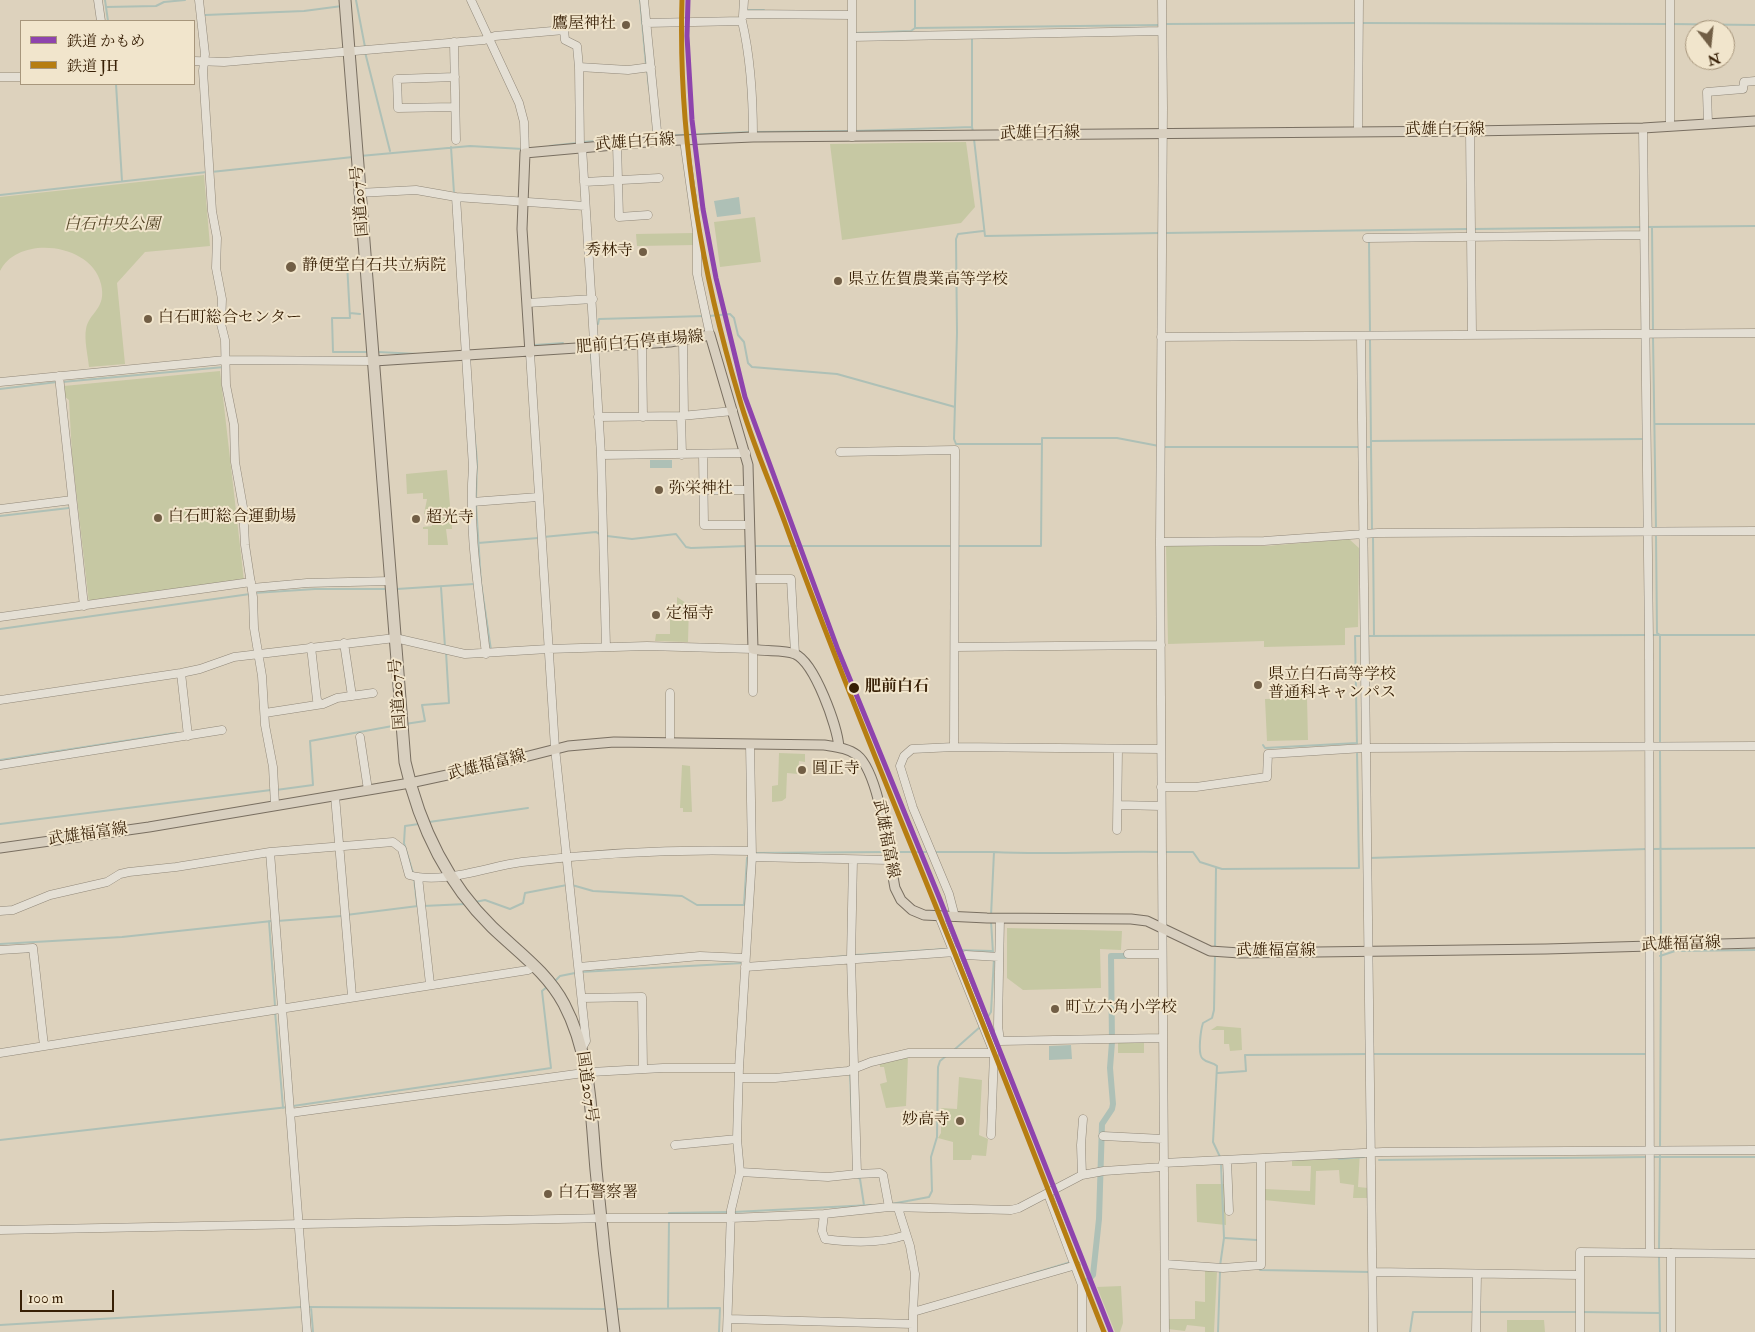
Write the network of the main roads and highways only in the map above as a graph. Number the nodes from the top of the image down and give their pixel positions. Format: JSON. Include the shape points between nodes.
{"nodes":[{"id":1,"x":345,"y":4,"type":"edge"},
{"id":2,"x":1755,"y":121,"type":"edge"},
{"id":3,"x":530,"y":353,"type":"junction"},
{"id":4,"x":374,"y":355,"type":"junction"},
{"id":5,"x":839,"y":747,"type":"junction"},
{"id":6,"x":410,"y":783,"type":"junction"},
{"id":7,"x":0,"y":848,"type":"edge"},
{"id":8,"x":1755,"y":943,"type":"edge"},
{"id":9,"x":614,"y":1332,"type":"edge"}],
"edges":[{"from":1,"to":4,"type":"highway","name":"国道207号","via":[[358,193]]},
{"from":2,"to":3,"type":"main road","name":"武雄白石線","via":[[1643,128],[1470,131],[753,134],[684,140],[658,138],[525,150],[522,203]]},
{"from":3,"to":4,"type":"main road","name":"肥前白石停車場線","via":[[468,357]]},
{"from":3,"to":5,"type":"main road","name":"肥前白石停車場線","via":[[710,335],[746,453],[753,649],[795,654],[804,660],[813,672]]},
{"from":4,"to":6,"type":"highway","name":"国道207号","via":[[401,725]]},
{"from":5,"to":6,"type":"main road","name":"武雄福富線","via":[[614,742],[556,748]]},
{"from":5,"to":8,"type":"main road","name":"武雄福富線","via":[[858,756],[870,773],[895,888],[901,900],[912,910],[939,916],[1147,921],[1214,951],[1370,952]]},
{"from":6,"to":7,"type":"main road","name":"武雄福富線"},
{"from":6,"to":9,"type":"highway","name":"国道207号","via":[[423,823],[450,875],[473,908],[551,984],[564,1004],[582,1048]]}]}
